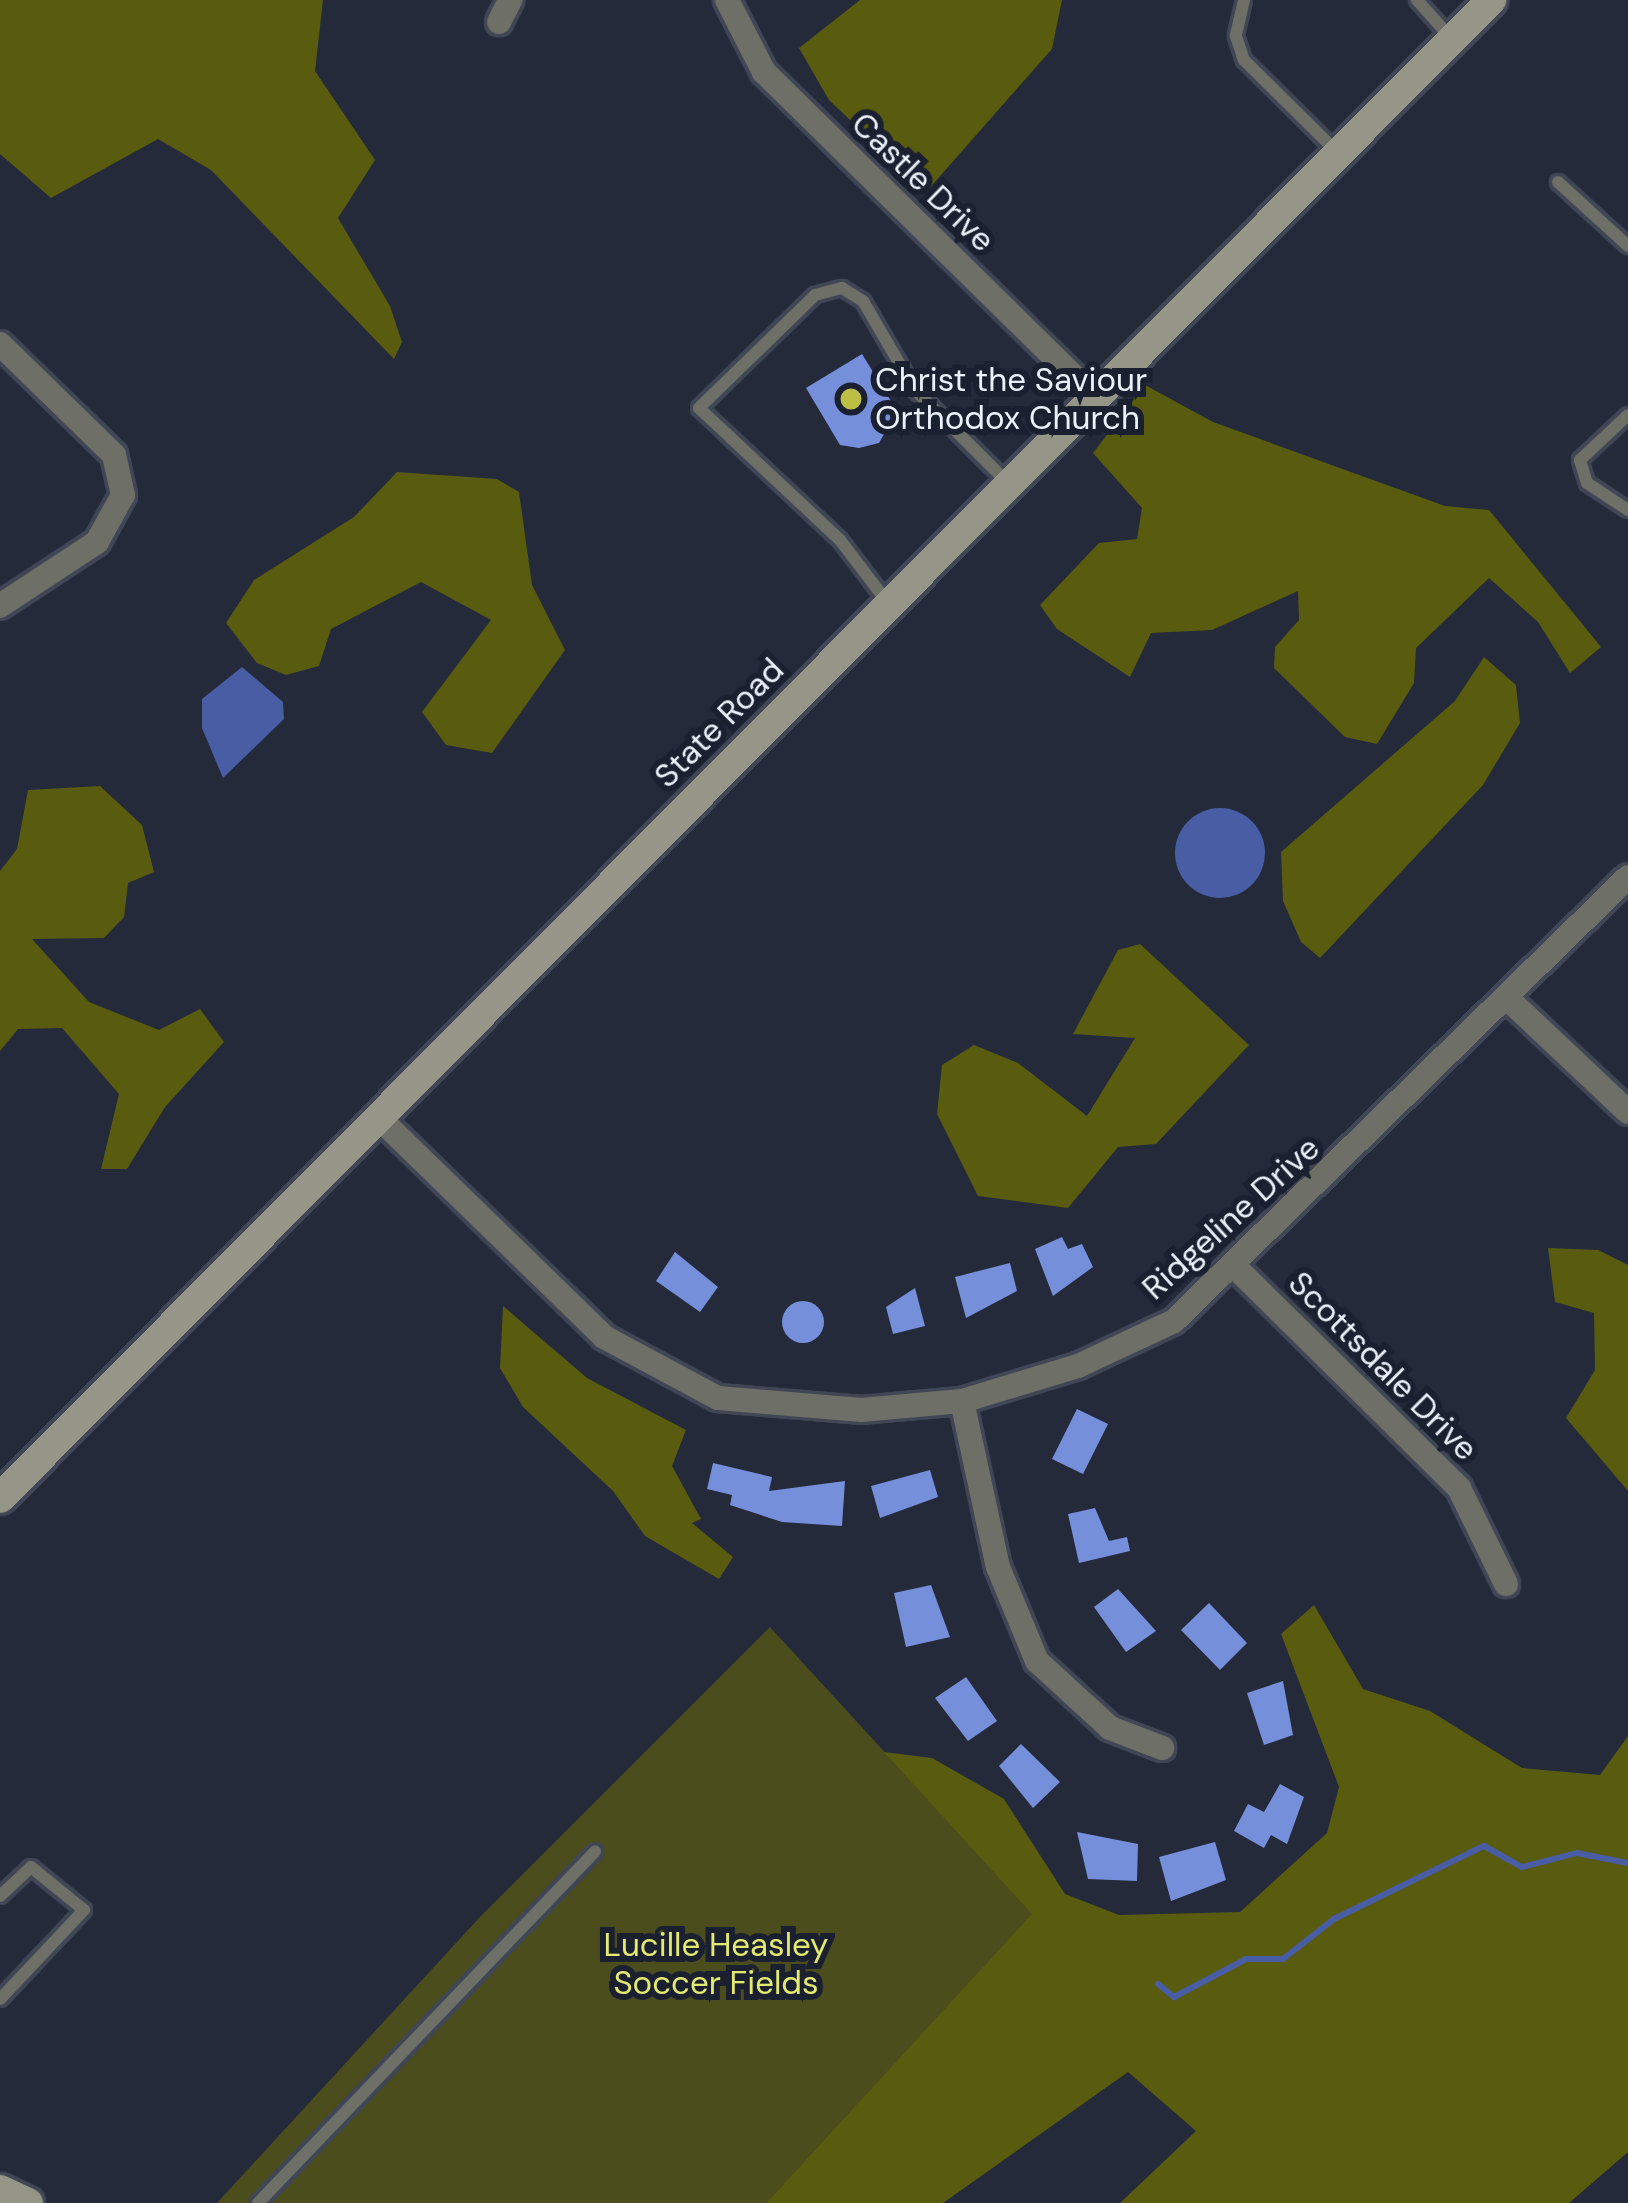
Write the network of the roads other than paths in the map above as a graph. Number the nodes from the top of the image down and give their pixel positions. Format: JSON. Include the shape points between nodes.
{"nodes":[{"id":1,"x":727,"y":0,"type":"edge"},
{"id":2,"x":1244,"y":0,"type":"edge"},
{"id":3,"x":1418,"y":0,"type":"edge"},
{"id":4,"x":1491,"y":0,"type":"edge"},
{"id":5,"x":1452,"y":39,"type":"junction"},
{"id":6,"x":1338,"y":153,"type":"junction"},
{"id":7,"x":1558,"y":182,"type":"dead end"},
{"id":8,"x":1628,"y":246,"type":"edge"},
{"id":9,"x":0,"y":344,"type":"edge"},
{"id":10,"x":1094,"y":396,"type":"junction"},
{"id":11,"x":1628,"y":416,"type":"edge"},
{"id":12,"x":1008,"y":483,"type":"junction"},
{"id":13,"x":1622,"y":507,"type":"edge"},
{"id":14,"x":1628,"y":523,"type":"edge"},
{"id":15,"x":888,"y":603,"type":"junction"},
{"id":16,"x":0,"y":606,"type":"edge"},
{"id":17,"x":1628,"y":877,"type":"edge"},
{"id":18,"x":1507,"y":998,"type":"junction"},
{"id":19,"x":1628,"y":1112,"type":"edge"},
{"id":20,"x":378,"y":1117,"type":"junction"},
{"id":21,"x":1235,"y":1268,"type":"junction"},
{"id":22,"x":962,"y":1401,"type":"junction"},
{"id":23,"x":0,"y":1498,"type":"edge"},
{"id":24,"x":1506,"y":1584,"type":"dead end"},
{"id":25,"x":1162,"y":1748,"type":"dead end"},
{"id":26,"x":595,"y":1852,"type":"dead end"},
{"id":27,"x":0,"y":1896,"type":"edge"},
{"id":28,"x":0,"y":1999,"type":"edge"},
{"id":29,"x":0,"y":2190,"type":"edge"},
{"id":30,"x":28,"y":2203,"type":"edge"},
{"id":31,"x":258,"y":2203,"type":"edge"}],
"edges":[{"from":1,"to":10,"type":"street","name":"Castle Drive","via":[[764,72]]},
{"from":2,"to":6,"type":"lane","via":[[1236,36],[1244,60]]},
{"from":3,"to":5,"type":"lane"},
{"from":4,"to":5,"type":"main road","name":"State Road"},
{"from":5,"to":6,"type":"main road","name":"State Road"},
{"from":6,"to":10,"type":"main road","name":"State Road"},
{"from":7,"to":8,"type":"lane"},
{"from":9,"to":16,"type":"street","via":[[114,455],[123,495],[97,542]]},
{"from":10,"to":12,"type":"main road","name":"State Road"},
{"from":11,"to":13,"type":"lane","via":[[1580,460],[1587,484]]},
{"from":12,"to":15,"type":"main road","name":"State Road"},
{"from":12,"to":15,"type":"lane","via":[[938,416],[862,301],[842,288],[815,295],[699,408],[840,540]]},
{"from":13,"to":14,"type":"lane"},
{"from":15,"to":20,"type":"main road","name":"State Road"},
{"from":17,"to":18,"type":"street","name":"Ridgeline Drive"},
{"from":18,"to":19,"type":"street"},
{"from":18,"to":21,"type":"street","name":"Ridgeline Drive"},
{"from":20,"to":22,"type":"street","name":"Ridgeline Drive","via":[[604,1336],[718,1398],[861,1410]]},
{"from":20,"to":23,"type":"main road","name":"State Road"},
{"from":21,"to":22,"type":"street","name":"Ridgeline Drive","via":[[1174,1321],[1078,1366]]},
{"from":21,"to":24,"type":"street","name":"Scottsdale Drive","via":[[1460,1488]]},
{"from":22,"to":25,"type":"street","via":[[998,1567],[1036,1661],[1110,1728]]},
{"from":26,"to":31,"type":"lane"},
{"from":27,"to":28,"type":"lane","via":[[31,1867],[84,1910]]},
{"from":29,"to":30,"type":"main road"}]}
